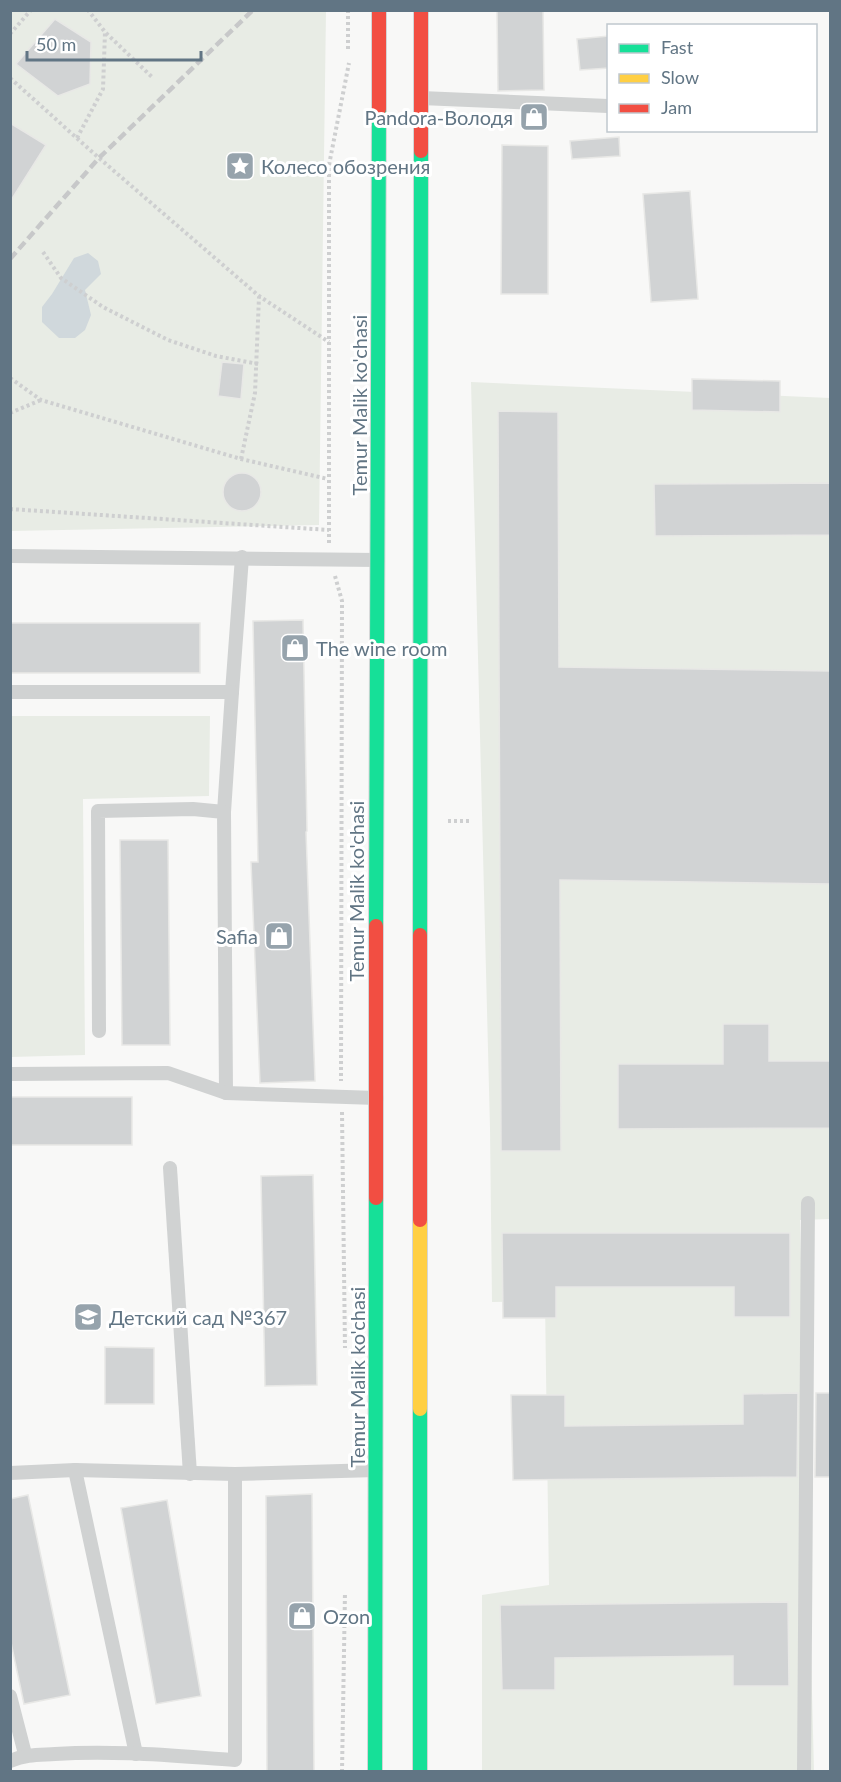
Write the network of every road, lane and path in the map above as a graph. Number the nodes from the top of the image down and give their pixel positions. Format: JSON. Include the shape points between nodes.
{"nodes":[{"id":1,"x":31,"y":10,"type":"edge"},
{"id":2,"x":88,"y":10,"type":"edge"},
{"id":3,"x":348,"y":10,"type":"edge"},
{"id":4,"x":380,"y":10,"type":"edge"},
{"id":5,"x":421,"y":10,"type":"edge"},
{"id":6,"x":105,"y":33,"type":"junction"},
{"id":7,"x":10,"y":34,"type":"edge"},
{"id":8,"x":152,"y":77,"type":"dead end"},
{"id":9,"x":10,"y":78,"type":"edge"},
{"id":10,"x":421,"y":98,"type":"junction"},
{"id":11,"x":607,"y":106,"type":"edge"},
{"id":12,"x":77,"y":138,"type":"junction"},
{"id":13,"x":43,"y":252,"type":"dead end"},
{"id":14,"x":259,"y":296,"type":"junction"},
{"id":15,"x":330,"y":342,"type":"junction"},
{"id":16,"x":258,"y":364,"type":"junction"},
{"id":17,"x":10,"y":378,"type":"edge"},
{"id":18,"x":42,"y":400,"type":"junction"},
{"id":19,"x":10,"y":413,"type":"edge"},
{"id":20,"x":241,"y":459,"type":"junction"},
{"id":21,"x":328,"y":479,"type":"junction"},
{"id":22,"x":10,"y":509,"type":"edge"},
{"id":23,"x":329,"y":530,"type":"junction"},
{"id":24,"x":10,"y":556,"type":"edge"},
{"id":25,"x":242,"y":557,"type":"junction"},
{"id":26,"x":330,"y":559,"type":"junction"},
{"id":27,"x":378,"y":560,"type":"junction"},
{"id":28,"x":10,"y":692,"type":"edge"},
{"id":29,"x":232,"y":692,"type":"junction"},
{"id":30,"x":224,"y":812,"type":"junction"},
{"id":31,"x":99,"y":1031,"type":"dead end"},
{"id":32,"x":10,"y":1074,"type":"edge"},
{"id":33,"x":226,"y":1093,"type":"junction"},
{"id":34,"x":341,"y":1096,"type":"junction"},
{"id":35,"x":377,"y":1098,"type":"junction"},
{"id":36,"x":170,"y":1168,"type":"dead end"},
{"id":37,"x":808,"y":1203,"type":"dead end"},
{"id":38,"x":345,"y":1354,"type":"dead end"},
{"id":39,"x":75,"y":1470,"type":"junction"},
{"id":40,"x":376,"y":1470,"type":"junction"},
{"id":41,"x":10,"y":1473,"type":"edge"},
{"id":42,"x":190,"y":1474,"type":"junction"},
{"id":43,"x":235,"y":1474,"type":"junction"},
{"id":44,"x":345,"y":1587,"type":"dead end"},
{"id":45,"x":10,"y":1696,"type":"edge"},
{"id":46,"x":136,"y":1754,"type":"junction"},
{"id":47,"x":25,"y":1755,"type":"junction"},
{"id":48,"x":10,"y":1761,"type":"edge"},
{"id":49,"x":235,"y":1766,"type":"edge"},
{"id":50,"x":342,"y":1772,"type":"edge"},
{"id":51,"x":375,"y":1772,"type":"edge"},
{"id":52,"x":420,"y":1772,"type":"edge"},
{"id":53,"x":804,"y":1772,"type":"edge"}],
"edges":[{"from":1,"to":7,"type":"path"},
{"from":2,"to":6,"type":"path"},
{"from":3,"to":15,"type":"path","via":[[349,66],[328,165]]},
{"from":4,"to":27,"type":"highway","name":"Temur Malik ko'chasi"},
{"from":5,"to":10,"type":"highway"},
{"from":6,"to":8,"type":"path"},
{"from":6,"to":12,"type":"path","via":[[103,89]]},
{"from":9,"to":12,"type":"path"},
{"from":10,"to":11,"type":"lane"},
{"from":10,"to":52,"type":"highway","via":[[415,714]]},
{"from":12,"to":14,"type":"path"},
{"from":13,"to":16,"type":"path","via":[[61,278],[103,307],[168,340],[216,356]]},
{"from":14,"to":15,"type":"path"},
{"from":14,"to":16,"type":"path"},
{"from":15,"to":21,"type":"path"},
{"from":16,"to":20,"type":"path"},
{"from":17,"to":18,"type":"path"},
{"from":18,"to":19,"type":"path"},
{"from":18,"to":20,"type":"path"},
{"from":20,"to":21,"type":"path"},
{"from":21,"to":23,"type":"path"},
{"from":22,"to":23,"type":"path"},
{"from":23,"to":26,"type":"path"},
{"from":24,"to":25,"type":"lane"},
{"from":25,"to":26,"type":"lane"},
{"from":25,"to":29,"type":"lane"},
{"from":26,"to":27,"type":"lane"},
{"from":26,"to":34,"type":"path","via":[[342,601]]},
{"from":27,"to":35,"type":"highway","name":"Temur Malik ko'chasi","via":[[382,929]]},
{"from":28,"to":29,"type":"lane"},
{"from":29,"to":30,"type":"lane"},
{"from":30,"to":31,"type":"lane","via":[[99,812]]},
{"from":30,"to":33,"type":"lane"},
{"from":32,"to":33,"type":"lane","via":[[168,1073]]},
{"from":33,"to":34,"type":"lane"},
{"from":34,"to":35,"type":"lane"},
{"from":34,"to":38,"type":"path"},
{"from":35,"to":40,"type":"highway","name":"Temur Malik ko'chasi"},
{"from":36,"to":42,"type":"lane"},
{"from":37,"to":53,"type":"lane"},
{"from":39,"to":41,"type":"lane"},
{"from":39,"to":42,"type":"lane"},
{"from":39,"to":46,"type":"lane"},
{"from":40,"to":43,"type":"lane"},
{"from":40,"to":51,"type":"highway","name":"Temur Malik ko'chasi"},
{"from":42,"to":43,"type":"lane"},
{"from":43,"to":49,"type":"lane"},
{"from":44,"to":50,"type":"path"},
{"from":45,"to":47,"type":"lane"},
{"from":46,"to":47,"type":"lane"},
{"from":46,"to":49,"type":"lane"},
{"from":47,"to":48,"type":"lane"}]}
